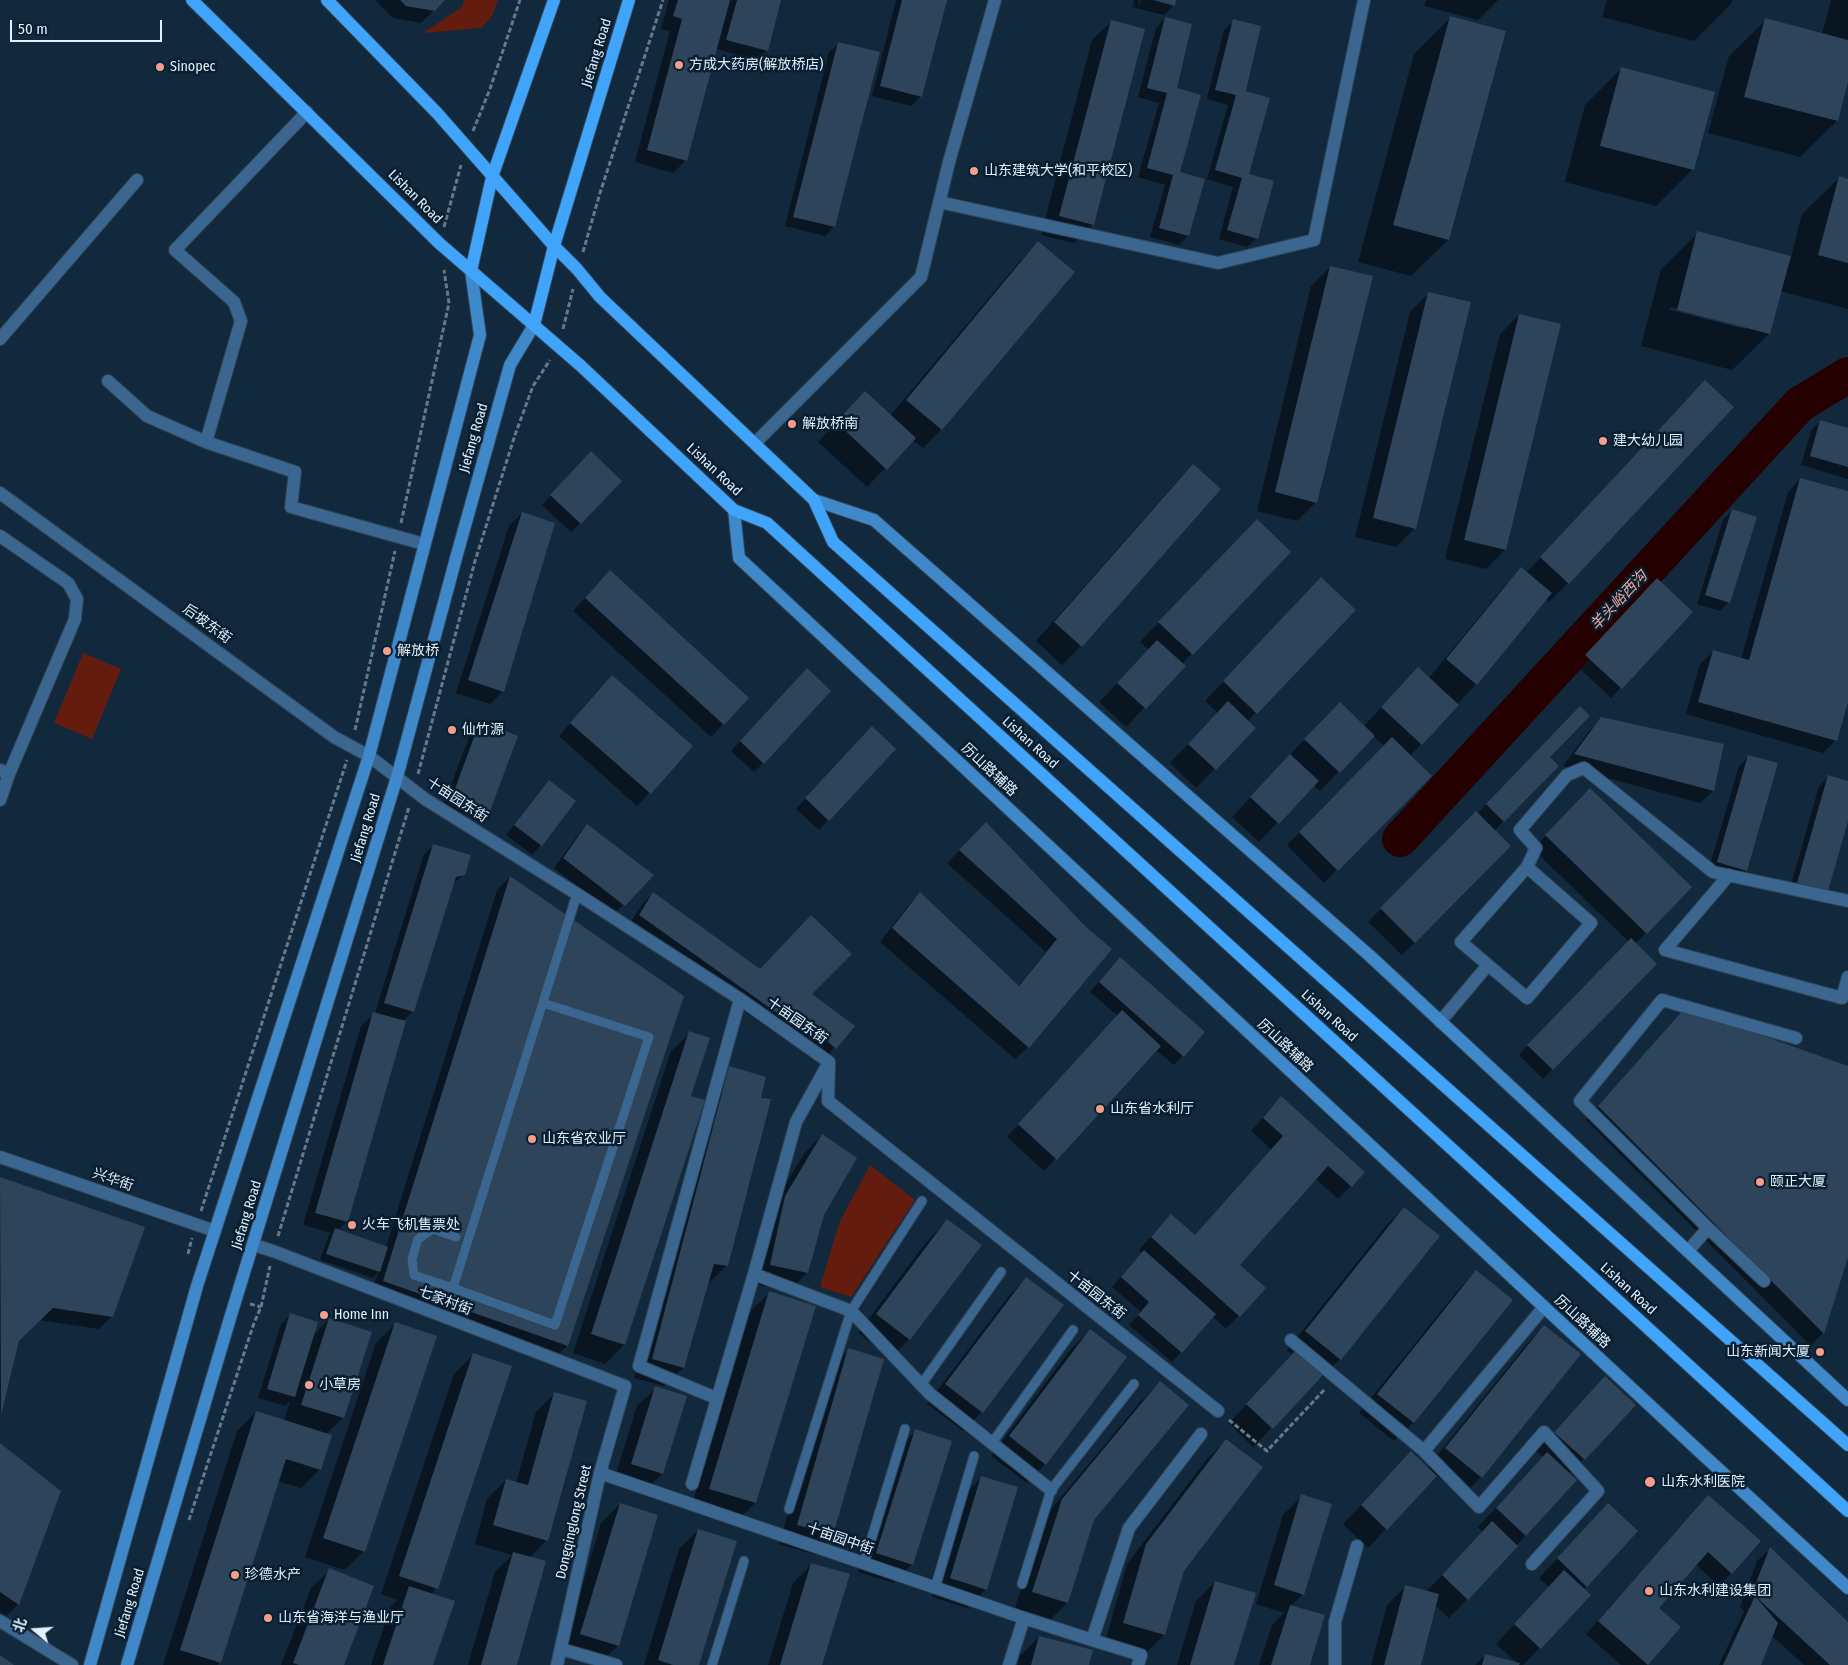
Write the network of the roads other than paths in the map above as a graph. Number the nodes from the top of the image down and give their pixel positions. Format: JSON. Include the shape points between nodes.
{"nodes":[{"id":1,"x":192,"y":0,"type":"edge"},
{"id":2,"x":327,"y":0,"type":"edge"},
{"id":3,"x":554,"y":0,"type":"edge"},
{"id":4,"x":629,"y":0,"type":"edge"},
{"id":5,"x":995,"y":0,"type":"edge"},
{"id":6,"x":1364,"y":0,"type":"edge"},
{"id":7,"x":307,"y":112,"type":"junction"},
{"id":8,"x":492,"y":177,"type":"junction"},
{"id":9,"x":137,"y":180,"type":"dead end"},
{"id":10,"x":939,"y":202,"type":"junction"},
{"id":11,"x":554,"y":246,"type":"junction"},
{"id":12,"x":471,"y":271,"type":"junction"},
{"id":13,"x":534,"y":324,"type":"junction"},
{"id":14,"x":0,"y":339,"type":"edge"},
{"id":15,"x":108,"y":381,"type":"dead end"},
{"id":16,"x":206,"y":442,"type":"junction"},
{"id":17,"x":754,"y":443,"type":"junction"},
{"id":18,"x":0,"y":493,"type":"edge"},
{"id":19,"x":814,"y":500,"type":"junction"},
{"id":20,"x":734,"y":510,"type":"junction"},
{"id":21,"x":0,"y":536,"type":"edge"},
{"id":22,"x":424,"y":544,"type":"junction"},
{"id":23,"x":369,"y":756,"type":"junction"},
{"id":24,"x":5,"y":772,"type":"edge"},
{"id":25,"x":397,"y":777,"type":"junction"},
{"id":26,"x":0,"y":800,"type":"edge"},
{"id":27,"x":1527,"y":867,"type":"junction"},
{"id":28,"x":1729,"y":875,"type":"junction"},
{"id":29,"x":578,"y":894,"type":"junction"},
{"id":30,"x":1848,"y":901,"type":"edge"},
{"id":31,"x":1488,"y":966,"type":"junction"},
{"id":32,"x":1848,"y":977,"type":"edge"},
{"id":33,"x":740,"y":999,"type":"junction"},
{"id":34,"x":543,"y":1003,"type":"junction"},
{"id":35,"x":1440,"y":1022,"type":"junction"},
{"id":36,"x":1796,"y":1038,"type":"dead end"},
{"id":37,"x":829,"y":1062,"type":"junction"},
{"id":38,"x":0,"y":1157,"type":"edge"},
{"id":39,"x":922,"y":1201,"type":"dead end"},
{"id":40,"x":1708,"y":1228,"type":"junction"},
{"id":41,"x":215,"y":1231,"type":"junction"},
{"id":42,"x":456,"y":1237,"type":"dead end"},
{"id":43,"x":254,"y":1245,"type":"junction"},
{"id":44,"x":1688,"y":1251,"type":"junction"},
{"id":45,"x":1001,"y":1272,"type":"dead end"},
{"id":46,"x":754,"y":1274,"type":"junction"},
{"id":47,"x":1764,"y":1281,"type":"dead end"},
{"id":48,"x":453,"y":1288,"type":"junction"},
{"id":49,"x":1544,"y":1307,"type":"junction"},
{"id":50,"x":851,"y":1311,"type":"junction"},
{"id":51,"x":1073,"y":1330,"type":"dead end"},
{"id":52,"x":1291,"y":1340,"type":"dead end"},
{"id":53,"x":1134,"y":1384,"type":"dead end"},
{"id":54,"x":921,"y":1385,"type":"junction"},
{"id":55,"x":625,"y":1386,"type":"joint"},
{"id":56,"x":716,"y":1398,"type":"junction"},
{"id":57,"x":1848,"y":1400,"type":"edge"},
{"id":58,"x":1218,"y":1411,"type":"road end"},
{"id":59,"x":905,"y":1429,"type":"dead end"},
{"id":60,"x":1201,"y":1434,"type":"dead end"},
{"id":61,"x":992,"y":1443,"type":"junction"},
{"id":62,"x":1848,"y":1446,"type":"edge"},
{"id":63,"x":1424,"y":1451,"type":"junction"},
{"id":64,"x":974,"y":1456,"type":"dead end"},
{"id":65,"x":600,"y":1473,"type":"junction"},
{"id":66,"x":692,"y":1484,"type":"dead end"},
{"id":67,"x":1051,"y":1490,"type":"junction"},
{"id":68,"x":789,"y":1509,"type":"dead end"},
{"id":69,"x":1848,"y":1511,"type":"edge"},
{"id":70,"x":1357,"y":1546,"type":"dead end"},
{"id":71,"x":744,"y":1561,"type":"dead end"},
{"id":72,"x":864,"y":1563,"type":"junction"},
{"id":73,"x":1532,"y":1564,"type":"dead end"},
{"id":74,"x":1022,"y":1584,"type":"dead end"},
{"id":75,"x":935,"y":1588,"type":"junction"},
{"id":76,"x":1848,"y":1588,"type":"edge"},
{"id":77,"x":1024,"y":1618,"type":"junction"},
{"id":78,"x":0,"y":1621,"type":"edge"},
{"id":79,"x":1092,"y":1640,"type":"junction"},
{"id":80,"x":561,"y":1649,"type":"junction"},
{"id":81,"x":72,"y":1665,"type":"edge"},
{"id":82,"x":90,"y":1665,"type":"edge"},
{"id":83,"x":127,"y":1665,"type":"edge"},
{"id":84,"x":131,"y":1665,"type":"edge"},
{"id":85,"x":557,"y":1665,"type":"edge"},
{"id":86,"x":616,"y":1665,"type":"edge"},
{"id":87,"x":712,"y":1665,"type":"edge"},
{"id":88,"x":1009,"y":1665,"type":"edge"},
{"id":89,"x":1138,"y":1665,"type":"edge"},
{"id":90,"x":1335,"y":1665,"type":"edge"}],
"edges":[{"from":1,"to":7,"type":"main road","name":"Lishan Road"},
{"from":2,"to":8,"type":"main road","name":"Lishan Road","via":[[437,113]]},
{"from":3,"to":8,"type":"main road","name":"Jiefang Road"},
{"from":4,"to":11,"type":"main road","name":"Jiefang Road"},
{"from":5,"to":10,"type":"street"},
{"from":6,"to":10,"type":"street","via":[[1314,240],[1218,263]]},
{"from":7,"to":12,"type":"main road","name":"Lishan Road"},
{"from":7,"to":16,"type":"street","via":[[176,250],[234,302],[241,321]]},
{"from":8,"to":11,"type":"main road","name":"Lishan Road"},
{"from":8,"to":12,"type":"main road","name":"Jiefang Road"},
{"from":9,"to":14,"type":"street"},
{"from":10,"to":17,"type":"street","via":[[921,277]]},
{"from":11,"to":13,"type":"main road","name":"Jiefang Road"},
{"from":11,"to":17,"type":"main road","name":"Lishan Road","via":[[600,297]]},
{"from":12,"to":13,"type":"main road","name":"Lishan Road"},
{"from":12,"to":22,"type":"street","name":"Jiefang Road","via":[[480,335]]},
{"from":13,"to":20,"type":"main road","name":"Lishan Road"},
{"from":13,"to":25,"type":"street","name":"Jiefang Road","via":[[510,365]]},
{"from":15,"to":16,"type":"street","via":[[147,416]]},
{"from":16,"to":22,"type":"street","via":[[295,472],[291,507]]},
{"from":17,"to":19,"type":"main road","name":"Lishan Road"},
{"from":18,"to":23,"type":"street","name":"后坡东街","via":[[334,737]]},
{"from":19,"to":35,"type":"street","via":[[874,520],[1370,956]]},
{"from":19,"to":62,"type":"main road","name":"Lishan Road","via":[[833,542]]},
{"from":20,"to":49,"type":"street","name":"历山路辅路","via":[[738,558]]},
{"from":20,"to":69,"type":"main road","name":"Lishan Road","via":[[767,523]]},
{"from":21,"to":24,"type":"street","via":[[68,584],[77,599],[74,619]]},
{"from":22,"to":23,"type":"street","name":"Jiefang Road"},
{"from":23,"to":25,"type":"street","name":"后坡东街"},
{"from":23,"to":41,"type":"street","name":"Jiefang Road"},
{"from":24,"to":26,"type":"street"},
{"from":25,"to":29,"type":"street","name":"十亩园东街"},
{"from":25,"to":43,"type":"street","name":"Jiefang Road"},
{"from":27,"to":28,"type":"street","via":[[1536,848],[1520,830],[1567,775],[1584,768],[1713,872]]},
{"from":27,"to":31,"type":"street","via":[[1461,942]]},
{"from":27,"to":31,"type":"street","via":[[1592,924],[1527,998]]},
{"from":28,"to":30,"type":"street"},
{"from":28,"to":32,"type":"street","via":[[1665,950],[1842,998]]},
{"from":29,"to":33,"type":"street","name":"十亩园东街"},
{"from":29,"to":34,"type":"lane"},
{"from":31,"to":35,"type":"street"},
{"from":33,"to":37,"type":"street","name":"十亩园东街"},
{"from":33,"to":56,"type":"street","via":[[639,1366]]},
{"from":34,"to":48,"type":"lane"},
{"from":34,"to":48,"type":"lane","via":[[649,1037],[555,1325]]},
{"from":35,"to":44,"type":"street"},
{"from":36,"to":40,"type":"street","via":[[1662,1000],[1580,1102]]},
{"from":37,"to":46,"type":"street","via":[[796,1122]]},
{"from":37,"to":58,"type":"street","name":"十亩园东街","via":[[828,1101]]},
{"from":38,"to":41,"type":"street","name":"兴华街"},
{"from":39,"to":50,"type":"lane"},
{"from":40,"to":44,"type":"street"},
{"from":40,"to":47,"type":"street"},
{"from":41,"to":82,"type":"street","name":"Jiefang Road"},
{"from":42,"to":48,"type":"lane","via":[[433,1230],[418,1239],[412,1259],[414,1274]]},
{"from":43,"to":55,"type":"street","name":"七家村街"},
{"from":43,"to":83,"type":"street","name":"Jiefang Road"},
{"from":44,"to":57,"type":"street"},
{"from":45,"to":54,"type":"lane"},
{"from":46,"to":50,"type":"street"},
{"from":46,"to":56,"type":"street"},
{"from":49,"to":63,"type":"street"},
{"from":49,"to":76,"type":"street","name":"历山路辅路"},
{"from":50,"to":54,"type":"street"},
{"from":50,"to":68,"type":"lane"},
{"from":51,"to":61,"type":"lane"},
{"from":52,"to":63,"type":"street"},
{"from":53,"to":67,"type":"lane"},
{"from":54,"to":61,"type":"street"},
{"from":55,"to":65,"type":"street","name":"Dongqinglong Street"},
{"from":56,"to":66,"type":"street"},
{"from":59,"to":72,"type":"lane"},
{"from":60,"to":79,"type":"street","via":[[1129,1528]]},
{"from":61,"to":67,"type":"street"},
{"from":63,"to":73,"type":"street","via":[[1479,1507],[1544,1432],[1598,1491]]},
{"from":64,"to":75,"type":"lane"},
{"from":65,"to":72,"type":"street","name":"十亩园中街"},
{"from":65,"to":80,"type":"street","name":"Dongqinglong Street"},
{"from":67,"to":74,"type":"lane"},
{"from":70,"to":90,"type":"street","via":[[1335,1622]]},
{"from":71,"to":87,"type":"lane"},
{"from":72,"to":75,"type":"street","name":"十亩园中街"},
{"from":75,"to":77,"type":"street","name":"十亩园中街"},
{"from":77,"to":79,"type":"street"},
{"from":77,"to":88,"type":"street"},
{"from":78,"to":81,"type":"street"},
{"from":79,"to":89,"type":"street","via":[[1141,1655]]},
{"from":80,"to":85,"type":"street","name":"Dongqinglong Street"},
{"from":80,"to":86,"type":"street"},
{"from":83,"to":84,"type":"street"}]}
